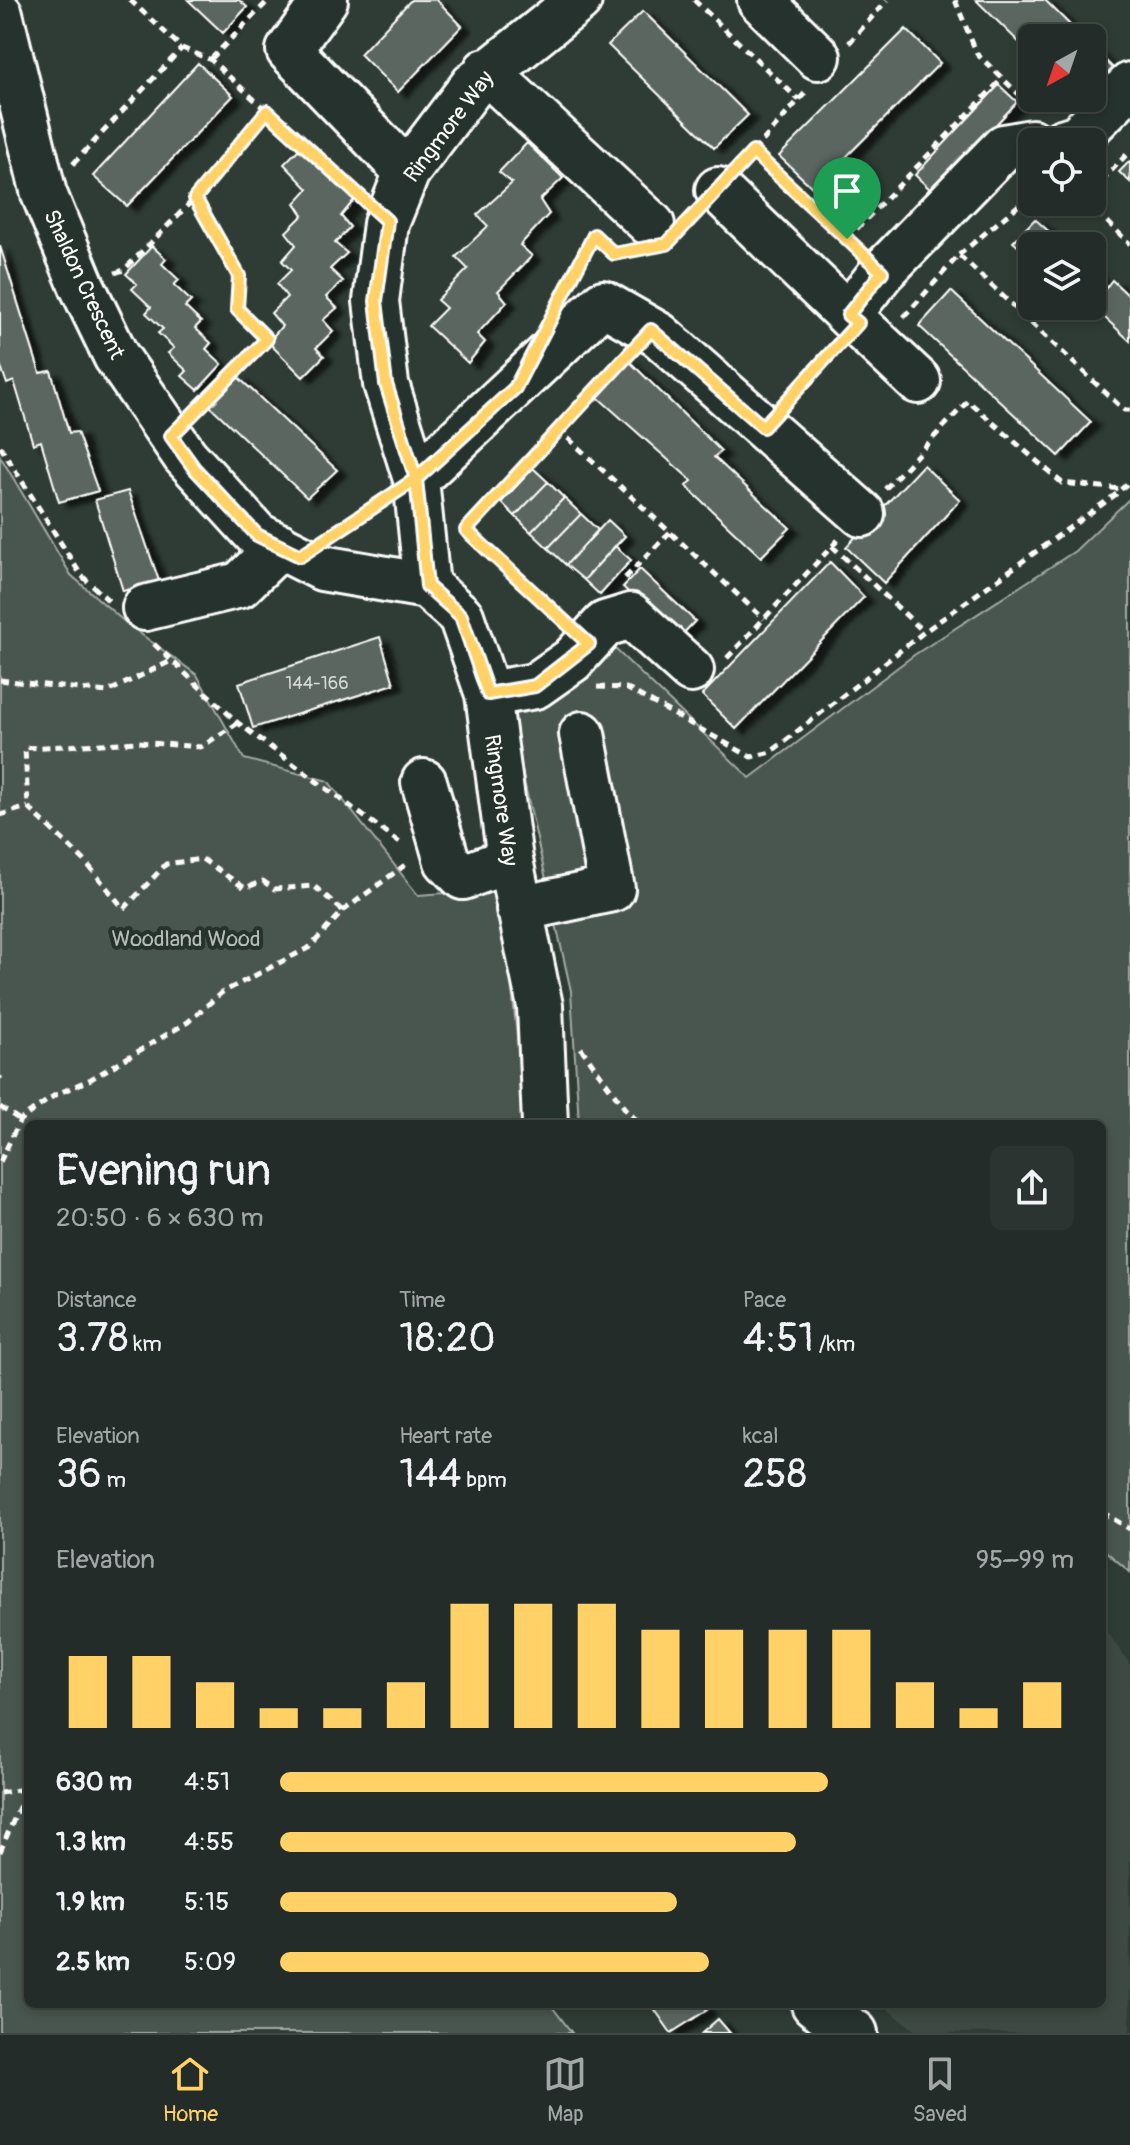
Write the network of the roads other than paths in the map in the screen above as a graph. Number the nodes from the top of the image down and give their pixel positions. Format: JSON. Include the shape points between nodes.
{"nodes":[{"id":1,"x":325,"y":0,"type":"edge"},
{"id":2,"x":579,"y":0,"type":"edge"},
{"id":3,"x":760,"y":0,"type":"edge"},
{"id":4,"x":0,"y":14,"type":"edge"},
{"id":5,"x":825,"y":63,"type":"road end"},
{"id":6,"x":486,"y":71,"type":"junction"},
{"id":7,"x":1130,"y":85,"type":"edge"},
{"id":8,"x":1083,"y":128,"type":"edge"},
{"id":9,"x":1018,"y":144,"type":"edge"},
{"id":10,"x":16,"y":148,"type":"edge"},
{"id":11,"x":407,"y":172,"type":"junction"},
{"id":12,"x":718,"y":190,"type":"road end"},
{"id":13,"x":640,"y":238,"type":"road end"},
{"id":14,"x":853,"y":319,"type":"junction"},
{"id":15,"x":937,"y":386,"type":"road end"},
{"id":16,"x":416,"y":479,"type":"junction"},
{"id":17,"x":862,"y":514,"type":"dead end"},
{"id":18,"x":290,"y":551,"type":"junction"},
{"id":19,"x":427,"y":586,"type":"junction"},
{"id":20,"x":145,"y":608,"type":"dead end"},
{"id":21,"x":691,"y":670,"type":"dead end"},
{"id":22,"x":488,"y":694,"type":"junction"},
{"id":23,"x":582,"y":734,"type":"dead end"},
{"id":24,"x":424,"y":782,"type":"dead end"},
{"id":25,"x":510,"y":860,"type":"junction"},
{"id":26,"x":519,"y":909,"type":"junction"},
{"id":27,"x":545,"y":1120,"type":"edge"},
{"id":28,"x":820,"y":2008,"type":"edge"},
{"id":29,"x":855,"y":2033,"type":"edge"}],
"edges":[{"from":1,"to":11,"type":"street","via":[[289,50]]},
{"from":2,"to":6,"type":"street","name":"Ringmore Way"},
{"from":3,"to":5,"type":"street"},
{"from":4,"to":10,"type":"street","name":"Shaldon Crescent"},
{"from":6,"to":11,"type":"street","name":"Ringmore Way"},
{"from":6,"to":13,"type":"street"},
{"from":7,"to":8,"type":"street"},
{"from":9,"to":14,"type":"street","via":[[1004,147],[882,272]]},
{"from":10,"to":18,"type":"street","name":"Shaldon Crescent","via":[[44,194],[116,356],[194,468],[257,535]]},
{"from":11,"to":16,"type":"street","name":"Ringmore Way","via":[[387,221],[376,301],[386,384]]},
{"from":12,"to":14,"type":"street"},
{"from":14,"to":15,"type":"street"},
{"from":16,"to":17,"type":"street","via":[[603,303],[651,330]]},
{"from":16,"to":19,"type":"street","name":"Ringmore Way"},
{"from":18,"to":19,"type":"street","name":"Shaldon Crescent","via":[[322,568]]},
{"from":18,"to":20,"type":"street","via":[[240,585]]},
{"from":19,"to":22,"type":"street","name":"Ringmore Way","via":[[461,616]]},
{"from":21,"to":22,"type":"street","via":[[631,616],[605,624],[589,644],[535,686]]},
{"from":22,"to":25,"type":"street","name":"Ringmore Way"},
{"from":23,"to":26,"type":"street","via":[[612,889]]},
{"from":24,"to":25,"type":"street","via":[[447,861],[463,877]]},
{"from":25,"to":26,"type":"street","name":"Ringmore Way"},
{"from":26,"to":27,"type":"street","name":"Ringmore Way","via":[[540,1006]]},
{"from":28,"to":29,"type":"street"}]}
